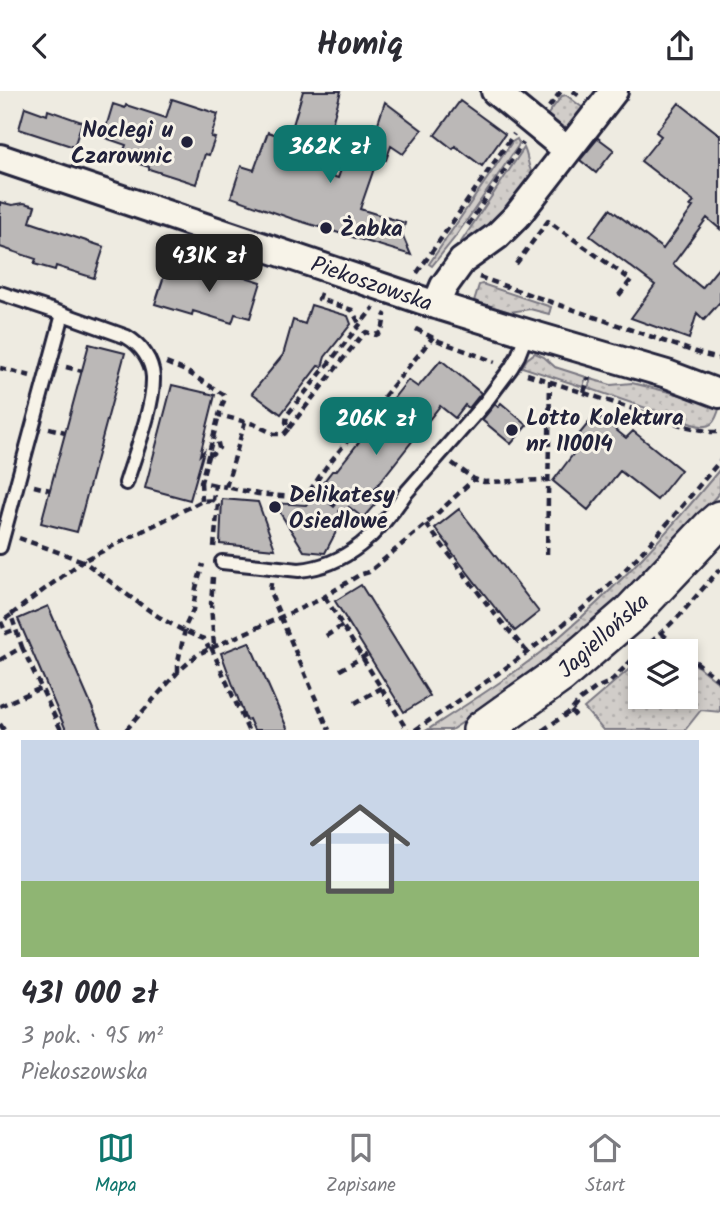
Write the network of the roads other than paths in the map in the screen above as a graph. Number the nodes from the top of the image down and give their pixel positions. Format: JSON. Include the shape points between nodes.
{"nodes":[{"id":1,"x":495,"y":91,"type":"edge"},
{"id":2,"x":614,"y":91,"type":"edge"},
{"id":3,"x":567,"y":150,"type":"junction"},
{"id":4,"x":0,"y":158,"type":"edge"},
{"id":5,"x":0,"y":293,"type":"edge"},
{"id":6,"x":436,"y":305,"type":"junction"},
{"id":7,"x":62,"y":314,"type":"junction"},
{"id":8,"x":527,"y":333,"type":"junction"},
{"id":9,"x":667,"y":374,"type":"junction"},
{"id":10,"x":720,"y":376,"type":"edge"},
{"id":11,"x":720,"y":394,"type":"edge"},
{"id":12,"x":126,"y":483,"type":"dead end"},
{"id":13,"x":717,"y":520,"type":"edge"},
{"id":14,"x":0,"y":547,"type":"edge"},
{"id":15,"x":222,"y":562,"type":"dead end"},
{"id":16,"x":482,"y":730,"type":"edge"}],
"edges":[{"from":1,"to":3,"type":"street"},
{"from":2,"to":3,"type":"street"},
{"from":3,"to":6,"type":"street","via":[[510,223],[462,261]]},
{"from":4,"to":6,"type":"street","name":"Piekoszowska"},
{"from":5,"to":7,"type":"lane"},
{"from":6,"to":8,"type":"street","name":"Piekoszowska"},
{"from":7,"to":12,"type":"lane","via":[[127,337],[146,354],[153,374],[149,408]]},
{"from":7,"to":14,"type":"lane"},
{"from":8,"to":9,"type":"street","name":"Piekoszowska"},
{"from":8,"to":15,"type":"lane","via":[[484,404],[365,542],[332,563],[299,571]]},
{"from":9,"to":10,"type":"street","name":"Piekoszowska"},
{"from":9,"to":11,"type":"street","name":"Piekoszowska"},
{"from":13,"to":16,"type":"street","name":"Jagiellońska","via":[[631,613],[559,675]]}]}
